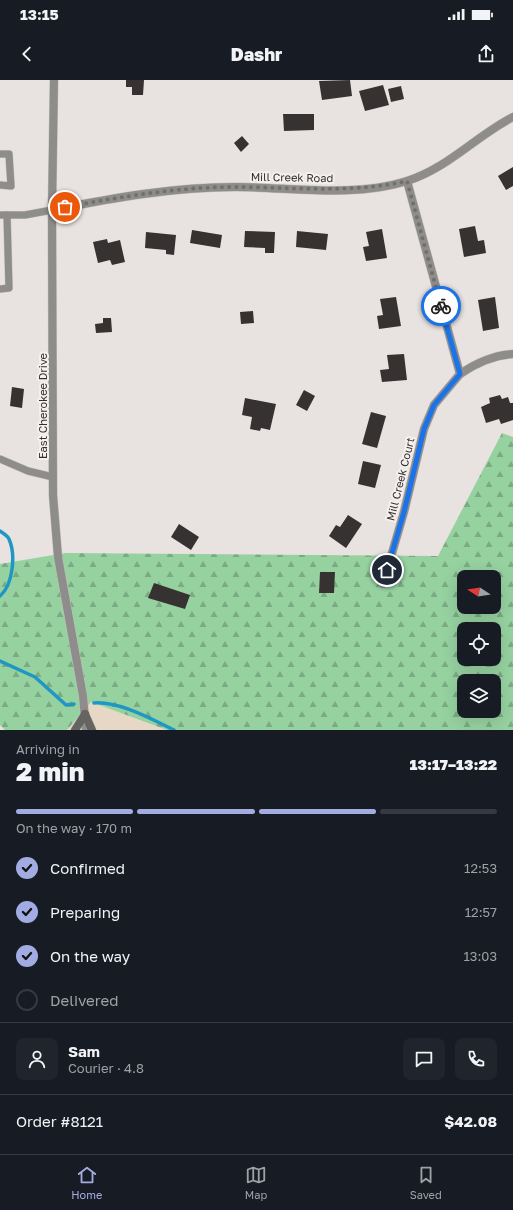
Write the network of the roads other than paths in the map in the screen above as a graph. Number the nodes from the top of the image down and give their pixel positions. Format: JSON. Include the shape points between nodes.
{"nodes":[{"id":1,"x":54,"y":80,"type":"edge"},
{"id":2,"x":513,"y":117,"type":"edge"},
{"id":3,"x":0,"y":154,"type":"edge"},
{"id":4,"x":407,"y":181,"type":"junction"},
{"id":5,"x":0,"y":185,"type":"edge"},
{"id":6,"x":52,"y":210,"type":"junction"},
{"id":7,"x":4,"y":215,"type":"edge"},
{"id":8,"x":0,"y":288,"type":"edge"},
{"id":9,"x":513,"y":354,"type":"edge"},
{"id":10,"x":460,"y":374,"type":"junction"},
{"id":11,"x":0,"y":459,"type":"edge"},
{"id":12,"x":53,"y":477,"type":"junction"},
{"id":13,"x":382,"y":584,"type":"dead end"},
{"id":14,"x":84,"y":714,"type":"junction"},
{"id":15,"x":75,"y":730,"type":"edge"},
{"id":16,"x":86,"y":730,"type":"edge"},
{"id":17,"x":92,"y":730,"type":"edge"}],
"edges":[{"from":1,"to":6,"type":"street","name":"East Cherokee Drive"},
{"from":2,"to":4,"type":"street","name":"Mill Creek Road","via":[[436,170]]},
{"from":3,"to":5,"type":"lane","via":[[9,154],[11,186]]},
{"from":4,"to":6,"type":"street","name":"Mill Creek Road","via":[[346,190],[236,187],[179,189]]},
{"from":4,"to":10,"type":"street"},
{"from":6,"to":7,"type":"lane","via":[[25,215]]},
{"from":6,"to":12,"type":"street","name":"East Cherokee Drive"},
{"from":7,"to":8,"type":"lane","via":[[9,288]]},
{"from":9,"to":10,"type":"street","name":"Mill Creek Court","via":[[504,354],[477,363]]},
{"from":10,"to":13,"type":"street","name":"Mill Creek Court","via":[[434,405],[424,429],[404,512]]},
{"from":11,"to":12,"type":"lane","via":[[28,471]]},
{"from":12,"to":14,"type":"street","name":"East Cherokee Drive","via":[[58,557]]},
{"from":14,"to":15,"type":"main road"},
{"from":14,"to":16,"type":"street","name":"East Cherokee Drive"},
{"from":14,"to":17,"type":"main road"}]}
